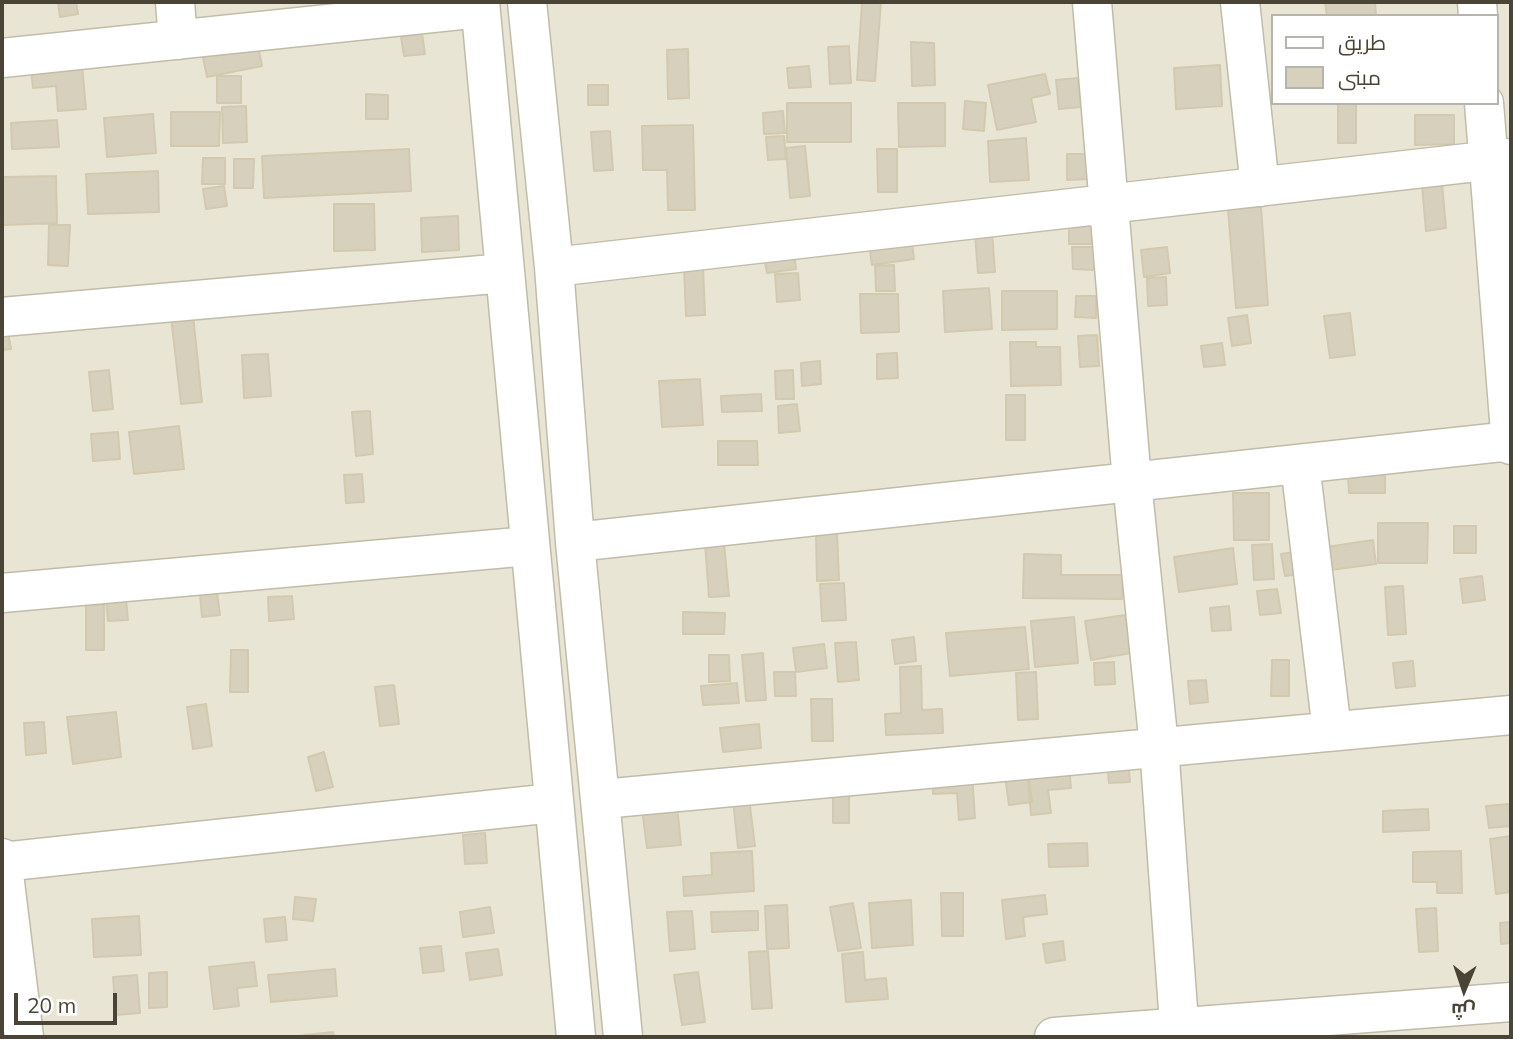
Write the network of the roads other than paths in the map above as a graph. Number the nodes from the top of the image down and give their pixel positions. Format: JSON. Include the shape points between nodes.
{"nodes":[{"id":1,"x":175,"y":2,"type":"edge"},
{"id":2,"x":532,"y":2,"type":"edge"},
{"id":3,"x":1092,"y":2,"type":"edge"},
{"id":4,"x":1240,"y":2,"type":"edge"},
{"id":5,"x":480,"y":5,"type":"edge"},
{"id":6,"x":178,"y":40,"type":"junction"},
{"id":7,"x":2,"y":58,"type":"edge"},
{"id":8,"x":1486,"y":105,"type":"edge"},
{"id":9,"x":1500,"y":159,"type":"edge"},
{"id":10,"x":1260,"y":187,"type":"junction"},
{"id":11,"x":1108,"y":205,"type":"junction"},
{"id":12,"x":554,"y":267,"type":"junction"},
{"id":13,"x":505,"y":273,"type":"junction"},
{"id":14,"x":2,"y":317,"type":"edge"},
{"id":15,"x":1511,"y":443,"type":"edge"},
{"id":16,"x":1300,"y":464,"type":"junction"},
{"id":17,"x":1132,"y":482,"type":"junction"},
{"id":18,"x":575,"y":542,"type":"junction"},
{"id":19,"x":529,"y":546,"type":"junction"},
{"id":20,"x":2,"y":593,"type":"edge"},
{"id":21,"x":1511,"y":715,"type":"edge"},
{"id":22,"x":1332,"y":731,"type":"junction"},
{"id":23,"x":1159,"y":746,"type":"junction"},
{"id":24,"x":601,"y":799,"type":"junction"},
{"id":25,"x":553,"y":803,"type":"junction"},
{"id":26,"x":2,"y":860,"type":"edge"},
{"id":27,"x":1511,"y":1002,"type":"edge"},
{"id":28,"x":1179,"y":1032,"type":"edge"},
{"id":29,"x":24,"y":1037,"type":"edge"},
{"id":30,"x":576,"y":1037,"type":"edge"},
{"id":31,"x":623,"y":1037,"type":"edge"},
{"id":32,"x":1054,"y":1037,"type":"edge"}],
"edges":[{"from":1,"to":6,"type":"street"},
{"from":2,"to":12,"type":"street"},
{"from":3,"to":11,"type":"street"},
{"from":4,"to":10,"type":"street"},
{"from":5,"to":6,"type":"street"},
{"from":5,"to":13,"type":"street"},
{"from":6,"to":7,"type":"street"},
{"from":8,"to":9,"type":"street"},
{"from":9,"to":10,"type":"street"},
{"from":9,"to":15,"type":"street"},
{"from":10,"to":11,"type":"street"},
{"from":11,"to":12,"type":"street"},
{"from":11,"to":17,"type":"street"},
{"from":12,"to":18,"type":"street"},
{"from":13,"to":14,"type":"street"},
{"from":13,"to":19,"type":"street"},
{"from":15,"to":16,"type":"street"},
{"from":16,"to":17,"type":"street"},
{"from":16,"to":22,"type":"street"},
{"from":17,"to":18,"type":"street"},
{"from":17,"to":23,"type":"street"},
{"from":18,"to":24,"type":"street"},
{"from":19,"to":20,"type":"street"},
{"from":19,"to":25,"type":"street"},
{"from":21,"to":22,"type":"street"},
{"from":22,"to":23,"type":"street"},
{"from":23,"to":24,"type":"street"},
{"from":23,"to":28,"type":"street"},
{"from":24,"to":31,"type":"street"},
{"from":25,"to":26,"type":"street"},
{"from":25,"to":30,"type":"street"},
{"from":26,"to":29,"type":"street"},
{"from":27,"to":28,"type":"street"},
{"from":28,"to":32,"type":"street"}]}
